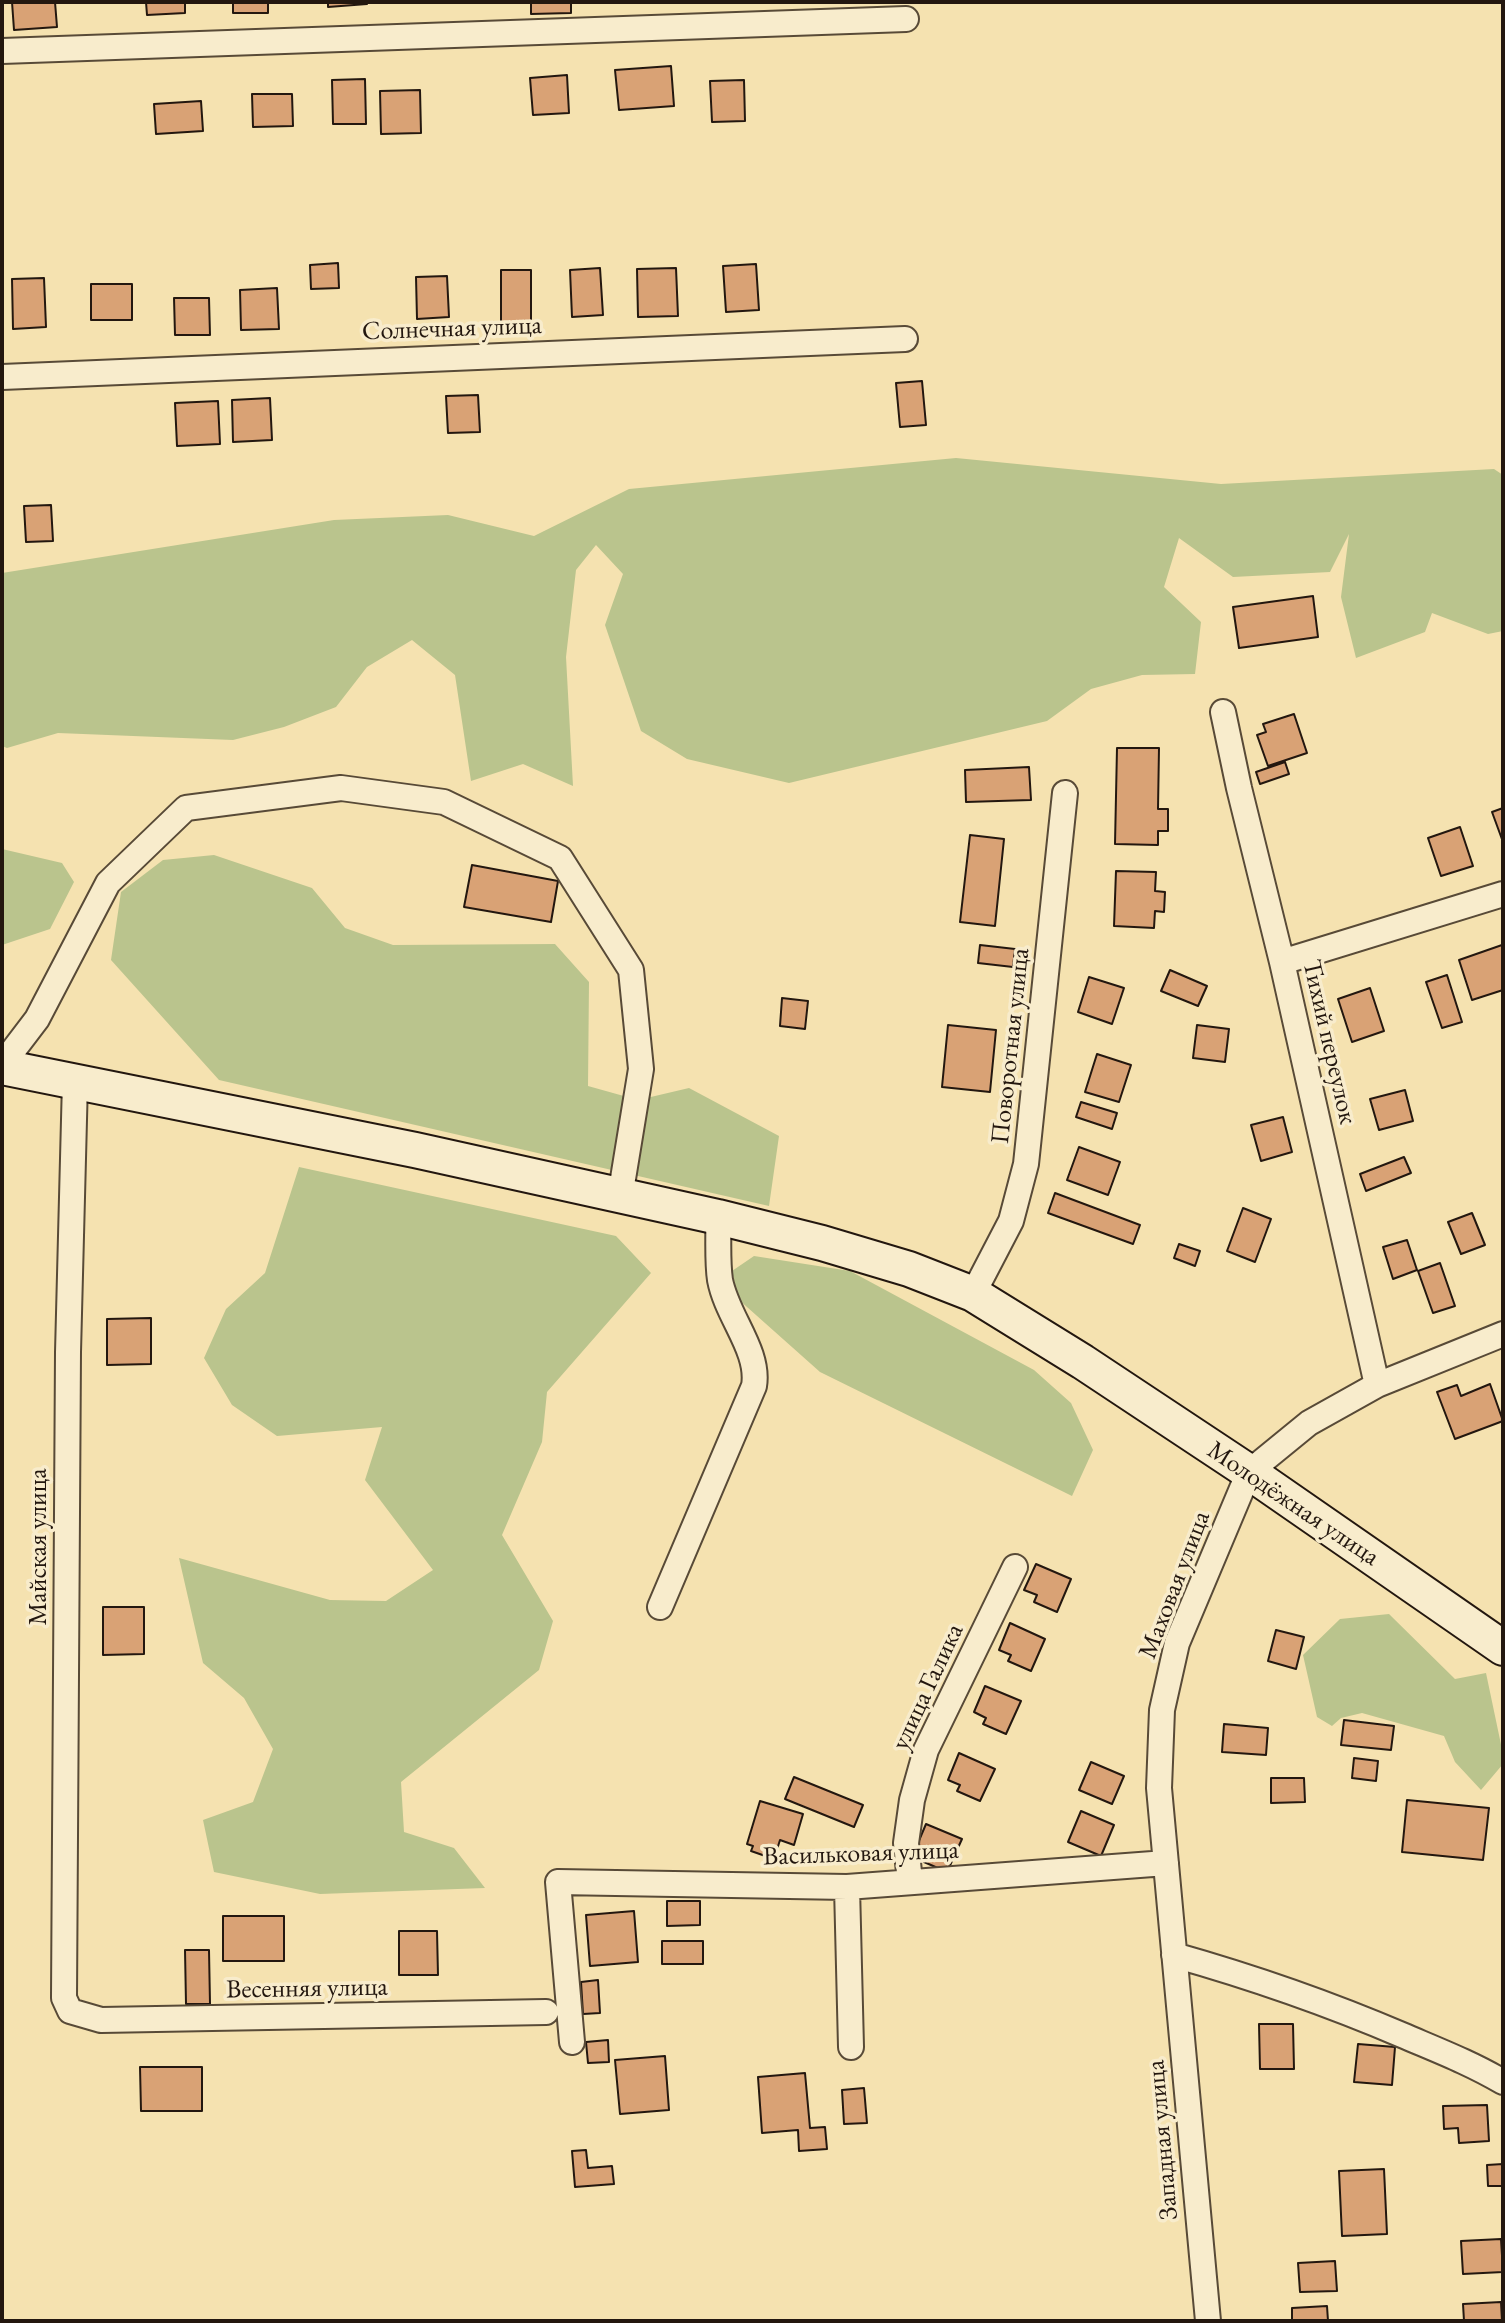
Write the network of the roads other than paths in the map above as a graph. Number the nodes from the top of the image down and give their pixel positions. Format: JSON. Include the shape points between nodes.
{"nodes":[{"id":1,"x":906,"y":19,"type":"dead end"},
{"id":2,"x":2,"y":51,"type":"edge"},
{"id":3,"x":905,"y":339,"type":"dead end"},
{"id":4,"x":2,"y":377,"type":"edge"},
{"id":5,"x":1223,"y":712,"type":"dead end"},
{"id":6,"x":1065,"y":793,"type":"dead end"},
{"id":7,"x":1503,"y":894,"type":"edge"},
{"id":8,"x":1282,"y":962,"type":"junction"},
{"id":9,"x":2,"y":1066,"type":"edge"},
{"id":10,"x":75,"y":1081,"type":"junction"},
{"id":11,"x":620,"y":1197,"type":"junction"},
{"id":12,"x":718,"y":1217,"type":"junction"},
{"id":13,"x":973,"y":1294,"type":"junction"},
{"id":14,"x":1503,"y":1334,"type":"edge"},
{"id":15,"x":1377,"y":1385,"type":"junction"},
{"id":16,"x":1249,"y":1472,"type":"junction"},
{"id":17,"x":1015,"y":1567,"type":"dead end"},
{"id":18,"x":660,"y":1607,"type":"dead end"},
{"id":19,"x":1503,"y":1648,"type":"edge"},
{"id":20,"x":1166,"y":1863,"type":"junction"},
{"id":21,"x":910,"y":1882,"type":"junction"},
{"id":22,"x":847,"y":1887,"type":"junction"},
{"id":23,"x":1174,"y":1955,"type":"junction"},
{"id":24,"x":70,"y":2011,"type":"joint"},
{"id":25,"x":546,"y":2012,"type":"dead end"},
{"id":26,"x":572,"y":2042,"type":"dead end"},
{"id":27,"x":851,"y":2047,"type":"dead end"},
{"id":28,"x":1503,"y":2082,"type":"edge"},
{"id":29,"x":1208,"y":2321,"type":"edge"}],
"edges":[{"from":1,"to":2,"type":"street"},
{"from":3,"to":4,"type":"street","name":"Солнечная улица"},
{"from":5,"to":8,"type":"street","name":"Тихий переулок"},
{"from":6,"to":13,"type":"street","name":"Поворотная улица","via":[[1026,1164],[1011,1221]]},
{"from":7,"to":8,"type":"street"},
{"from":8,"to":15,"type":"street","name":"Тихий переулок"},
{"from":9,"to":10,"type":"street","name":"Молодёжная улица"},
{"from":9,"to":11,"type":"street","via":[[37,1019],[108,883],[186,808],[341,788],[444,802],[560,858],[631,970],[641,1069]]},
{"from":10,"to":11,"type":"street","name":"Молодёжная улица"},
{"from":10,"to":24,"type":"street","name":"Майская улица","via":[[64,1998]]},
{"from":11,"to":12,"type":"street","name":"Молодёжная улица"},
{"from":12,"to":13,"type":"street","name":"Молодёжная улица","via":[[909,1269]]},
{"from":12,"to":18,"type":"street","via":[[720,1279],[756,1371],[754,1386]]},
{"from":13,"to":16,"type":"street","name":"Молодёжная улица"},
{"from":14,"to":15,"type":"street"},
{"from":15,"to":16,"type":"street","via":[[1309,1423]]},
{"from":16,"to":19,"type":"street","name":"Молодёжная улица"},
{"from":16,"to":20,"type":"street","name":"Маховая улица","via":[[1177,1643],[1162,1710],[1159,1788]]},
{"from":17,"to":21,"type":"street","name":"улица Галика","via":[[926,1750],[906,1843]]},
{"from":20,"to":21,"type":"street","name":"Васильковая улица"},
{"from":20,"to":23,"type":"street","name":"Западная улица"},
{"from":21,"to":22,"type":"street","name":"Васильковая улица"},
{"from":22,"to":26,"type":"street","name":"Васильковая улица","via":[[558,1882]]},
{"from":22,"to":27,"type":"street"},
{"from":23,"to":28,"type":"street","via":[[1259,1979],[1377,2024]]},
{"from":23,"to":29,"type":"street","name":"Западная улица"},
{"from":24,"to":25,"type":"street","name":"Весенняя улица","via":[[101,2020]]}]}
